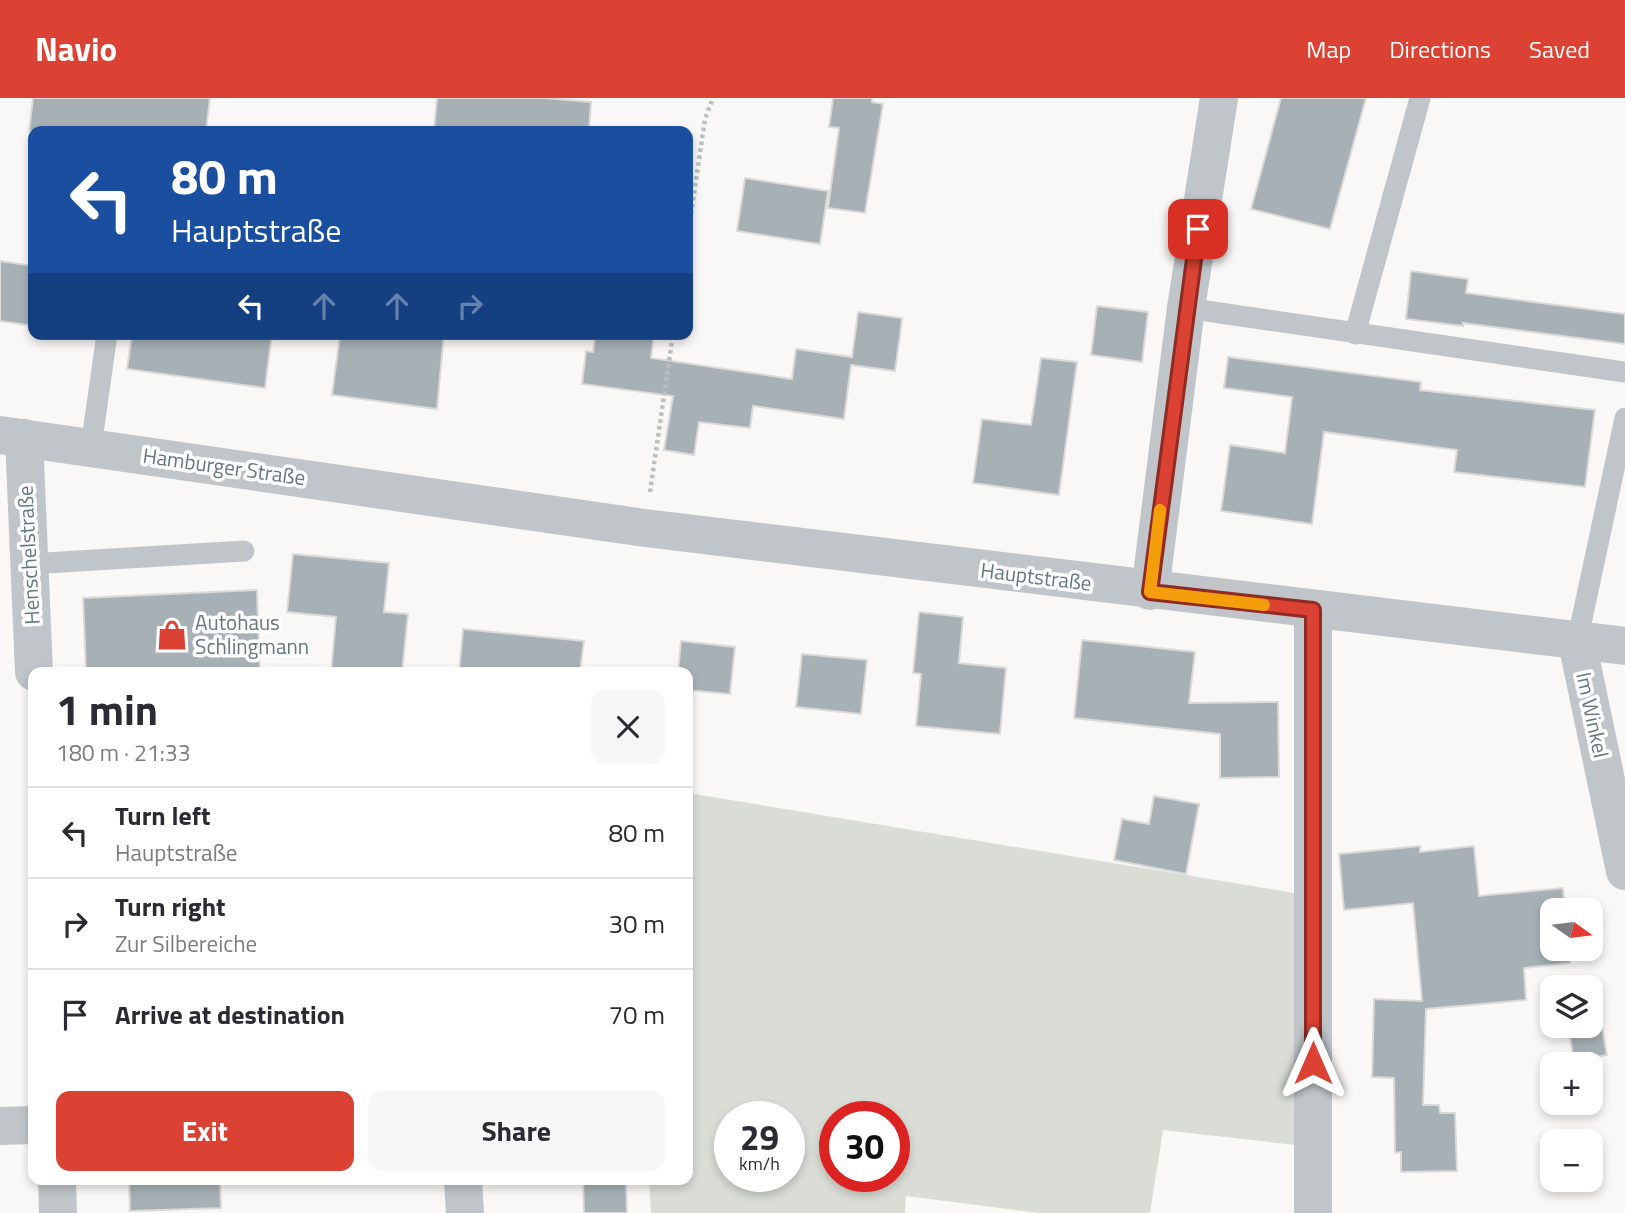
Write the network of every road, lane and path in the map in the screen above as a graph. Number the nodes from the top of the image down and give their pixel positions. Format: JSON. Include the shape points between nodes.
{"nodes":[{"id":1,"x":713,"y":98,"type":"edge"},
{"id":2,"x":1219,"y":98,"type":"edge"},
{"id":3,"x":1420,"y":98,"type":"edge"},
{"id":4,"x":693,"y":201,"type":"edge"},
{"id":5,"x":1186,"y":308,"type":"junction"},
{"id":6,"x":1355,"y":334,"type":"junction"},
{"id":7,"x":106,"y":340,"type":"edge"},
{"id":8,"x":672,"y":340,"type":"edge"},
{"id":9,"x":1625,"y":372,"type":"edge"},
{"id":10,"x":1625,"y":418,"type":"edge"},
{"id":11,"x":12,"y":436,"type":"edge"},
{"id":12,"x":91,"y":447,"type":"junction"},
{"id":13,"x":448,"y":499,"type":"joint"},
{"id":14,"x":644,"y":528,"type":"junction"},
{"id":15,"x":244,"y":551,"type":"dead end"},
{"id":16,"x":29,"y":564,"type":"junction"},
{"id":17,"x":1150,"y":592,"type":"junction"},
{"id":18,"x":1313,"y":610,"type":"junction"},
{"id":19,"x":1577,"y":642,"type":"junction"},
{"id":20,"x":1625,"y":646,"type":"edge"},
{"id":21,"x":34,"y":667,"type":"edge"},
{"id":22,"x":1625,"y":871,"type":"edge"},
{"id":23,"x":28,"y":1125,"type":"edge"},
{"id":24,"x":0,"y":1126,"type":"edge"},
{"id":25,"x":57,"y":1185,"type":"edge"},
{"id":26,"x":463,"y":1185,"type":"edge"},
{"id":27,"x":58,"y":1213,"type":"edge"},
{"id":28,"x":465,"y":1213,"type":"edge"},
{"id":29,"x":1313,"y":1213,"type":"edge"}],
"edges":[{"from":1,"to":4,"type":"path","via":[[705,118]]},
{"from":2,"to":5,"type":"street"},
{"from":3,"to":6,"type":"lane"},
{"from":5,"to":6,"type":"lane"},
{"from":5,"to":17,"type":"street"},
{"from":6,"to":9,"type":"lane"},
{"from":7,"to":12,"type":"lane"},
{"from":8,"to":14,"type":"path"},
{"from":10,"to":19,"type":"lane"},
{"from":11,"to":12,"type":"street","name":"Hamburger Straße"},
{"from":11,"to":16,"type":"street","name":"Henschelstraße"},
{"from":12,"to":13,"type":"street","name":"Hamburger Straße"},
{"from":13,"to":14,"type":"street","name":"Hauptstraße"},
{"from":14,"to":17,"type":"street","name":"Hauptstraße"},
{"from":15,"to":16,"type":"lane"},
{"from":16,"to":21,"type":"street","name":"Henschelstraße"},
{"from":17,"to":18,"type":"street","name":"Hauptstraße"},
{"from":18,"to":19,"type":"street","name":"Hauptstraße"},
{"from":18,"to":29,"type":"street"},
{"from":19,"to":20,"type":"street","name":"Hauptstraße"},
{"from":19,"to":22,"type":"street","name":"Im Winkel"},
{"from":23,"to":24,"type":"street"},
{"from":25,"to":27,"type":"street"},
{"from":26,"to":28,"type":"street"}]}
